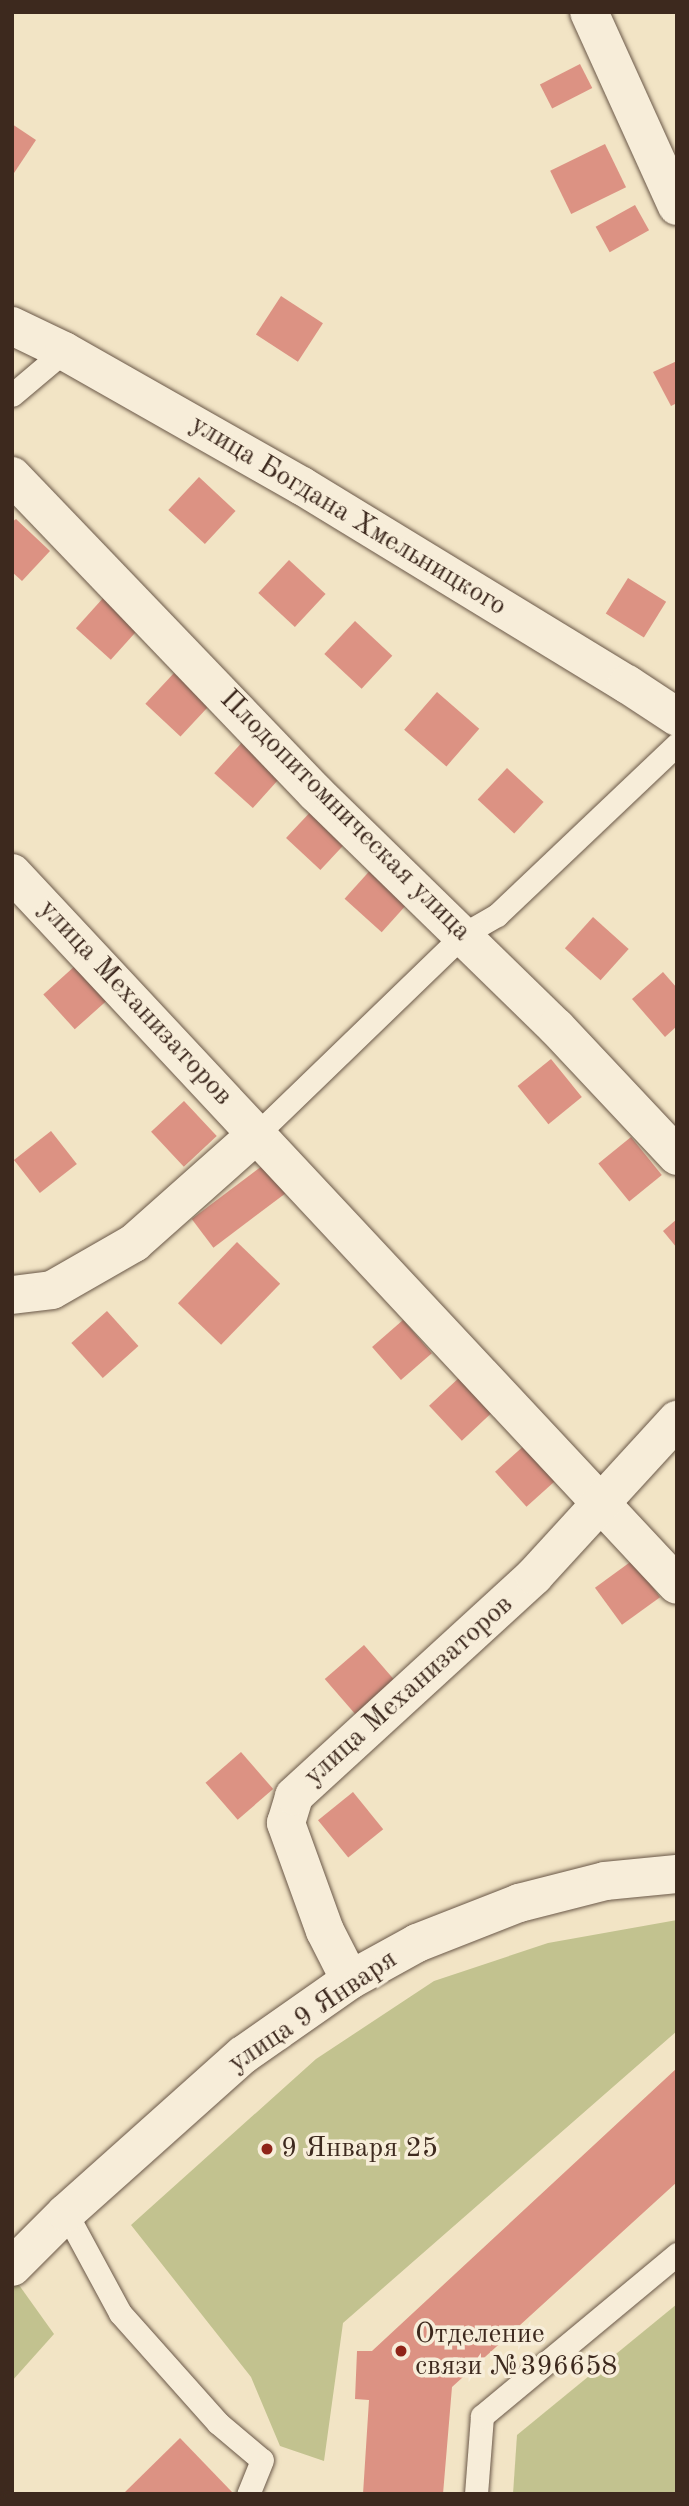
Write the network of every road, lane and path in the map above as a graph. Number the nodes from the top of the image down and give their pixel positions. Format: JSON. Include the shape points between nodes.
{"nodes":[{"id":1,"x":589,"y":12,"type":"edge"},
{"id":2,"x":677,"y":206,"type":"edge"},
{"id":3,"x":12,"y":327,"type":"edge"},
{"id":4,"x":64,"y":351,"type":"junction"},
{"id":5,"x":12,"y":395,"type":"edge"},
{"id":6,"x":12,"y":477,"type":"edge"},
{"id":7,"x":677,"y":718,"type":"edge"},
{"id":8,"x":677,"y":744,"type":"edge"},
{"id":9,"x":12,"y":873,"type":"edge"},
{"id":10,"x":464,"y":934,"type":"junction"},
{"id":11,"x":258,"y":1133,"type":"junction"},
{"id":12,"x":677,"y":1157,"type":"edge"},
{"id":13,"x":12,"y":1295,"type":"edge"},
{"id":14,"x":677,"y":1420,"type":"edge"},
{"id":15,"x":601,"y":1501,"type":"junction"},
{"id":16,"x":677,"y":1586,"type":"edge"},
{"id":17,"x":677,"y":1874,"type":"edge"},
{"id":18,"x":350,"y":1980,"type":"junction"},
{"id":19,"x":66,"y":2213,"type":"junction"},
{"id":20,"x":677,"y":2254,"type":"edge"},
{"id":21,"x":12,"y":2267,"type":"edge"},
{"id":22,"x":248,"y":2494,"type":"edge"},
{"id":23,"x":477,"y":2494,"type":"edge"}],
"edges":[{"from":1,"to":2,"type":"street"},
{"from":3,"to":4,"type":"street","name":"улица Богдана Хмельницкого"},
{"from":4,"to":5,"type":"lane"},
{"from":4,"to":7,"type":"street","name":"улица Богдана Хмельницкого","via":[[314,494]]},
{"from":6,"to":10,"type":"street","name":"Плодопитомническая улица","via":[[316,793]]},
{"from":8,"to":10,"type":"lane","via":[[497,915]]},
{"from":9,"to":11,"type":"street","name":"улица Механизаторов"},
{"from":10,"to":11,"type":"lane"},
{"from":10,"to":12,"type":"street","name":"Плодопитомническая улица"},
{"from":11,"to":13,"type":"street","via":[[134,1243],[52,1290]]},
{"from":11,"to":15,"type":"street","name":"улица Механизаторов"},
{"from":14,"to":15,"type":"street"},
{"from":15,"to":16,"type":"street","name":"улица Механизаторов"},
{"from":15,"to":18,"type":"street","name":"улица Механизаторов","via":[[534,1576],[294,1796],[286,1823],[325,1931]]},
{"from":17,"to":18,"type":"street","name":"улица 9 Января","via":[[605,1881],[519,1903],[417,1943]]},
{"from":18,"to":19,"type":"street","name":"улица 9 Января","via":[[243,2055]]},
{"from":19,"to":21,"type":"street","name":"улица 9 Января"},
{"from":19,"to":22,"type":"lane","via":[[120,2313],[218,2423],[262,2460]]},
{"from":20,"to":23,"type":"lane","via":[[482,2416]]}]}
